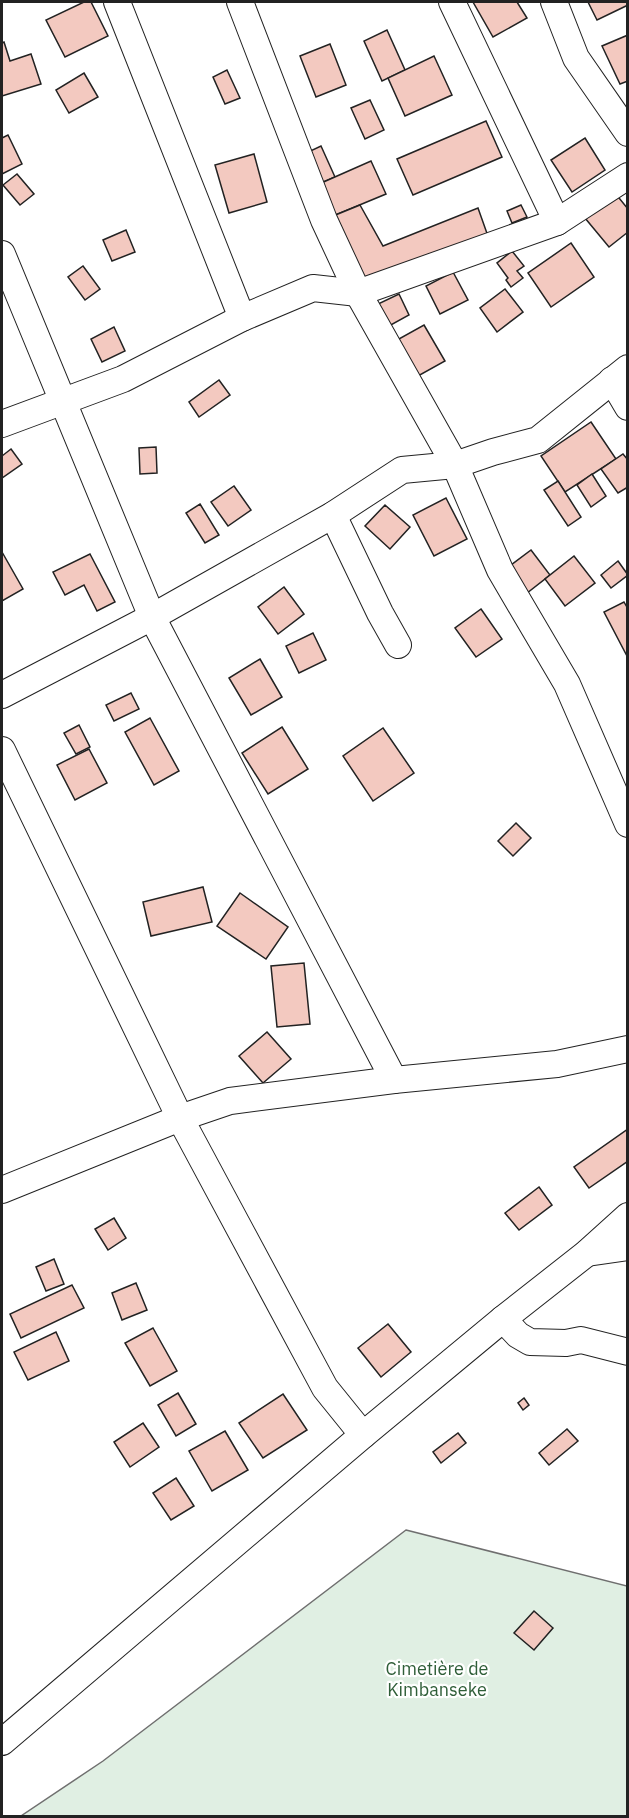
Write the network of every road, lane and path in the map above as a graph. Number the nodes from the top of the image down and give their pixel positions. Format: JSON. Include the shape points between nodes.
{"nodes":[{"id":1,"x":117,"y":2,"type":"edge"},
{"id":2,"x":240,"y":2,"type":"edge"},
{"id":3,"x":452,"y":2,"type":"edge"},
{"id":4,"x":554,"y":2,"type":"edge"},
{"id":5,"x":627,"y":133,"type":"edge"},
{"id":6,"x":627,"y":176,"type":"edge"},
{"id":7,"x":557,"y":222,"type":"junction"},
{"id":8,"x":2,"y":255,"type":"edge"},
{"id":9,"x":358,"y":293,"type":"junction"},
{"id":10,"x":242,"y":318,"type":"junction"},
{"id":11,"x":620,"y":374,"type":"edge"},
{"id":12,"x":64,"y":402,"type":"junction"},
{"id":13,"x":627,"y":407,"type":"edge"},
{"id":14,"x":2,"y":424,"type":"edge"},
{"id":15,"x":455,"y":465,"type":"junction"},
{"id":16,"x":333,"y":514,"type":"junction"},
{"id":17,"x":152,"y":617,"type":"junction"},
{"id":18,"x":398,"y":645,"type":"dead end"},
{"id":19,"x":2,"y":694,"type":"edge"},
{"id":20,"x":2,"y":750,"type":"edge"},
{"id":21,"x":627,"y":824,"type":"edge"},
{"id":22,"x":627,"y":1049,"type":"edge"},
{"id":23,"x":394,"y":1080,"type":"junction"},
{"id":24,"x":180,"y":1118,"type":"junction"},
{"id":25,"x":2,"y":1190,"type":"edge"},
{"id":26,"x":627,"y":1216,"type":"edge"},
{"id":27,"x":627,"y":1247,"type":"edge"},
{"id":28,"x":587,"y":1253,"type":"junction"},
{"id":29,"x":503,"y":1319,"type":"junction"},
{"id":30,"x":627,"y":1352,"type":"edge"},
{"id":31,"x":363,"y":1435,"type":"junction"},
{"id":32,"x":2,"y":1742,"type":"edge"}],
"edges":[{"from":1,"to":10,"type":"street"},
{"from":2,"to":9,"type":"street","via":[[324,220]]},
{"from":3,"to":7,"type":"street"},
{"from":4,"to":5,"type":"street","via":[[576,58]]},
{"from":6,"to":7,"type":"street"},
{"from":7,"to":9,"type":"street"},
{"from":8,"to":12,"type":"street"},
{"from":9,"to":10,"type":"street","via":[[313,288]]},
{"from":9,"to":15,"type":"street"},
{"from":10,"to":12,"type":"street","via":[[123,379]]},
{"from":11,"to":13,"type":"street"},
{"from":11,"to":15,"type":"street","via":[[538,440]]},
{"from":12,"to":14,"type":"street"},
{"from":12,"to":17,"type":"street"},
{"from":15,"to":16,"type":"street","via":[[402,470]]},
{"from":15,"to":21,"type":"street","via":[[500,570],[567,684]]},
{"from":16,"to":17,"type":"street"},
{"from":16,"to":18,"type":"street"},
{"from":17,"to":19,"type":"street"},
{"from":17,"to":23,"type":"street"},
{"from":20,"to":24,"type":"street"},
{"from":22,"to":23,"type":"street","via":[[558,1064]]},
{"from":23,"to":24,"type":"street","via":[[230,1101]]},
{"from":24,"to":25,"type":"street"},
{"from":24,"to":31,"type":"street","via":[[325,1388]]},
{"from":26,"to":28,"type":"street"},
{"from":27,"to":28,"type":"street"},
{"from":28,"to":29,"type":"street"},
{"from":29,"to":30,"type":"street","via":[[530,1342],[581,1340]]},
{"from":29,"to":31,"type":"street"},
{"from":31,"to":32,"type":"street"}]}
